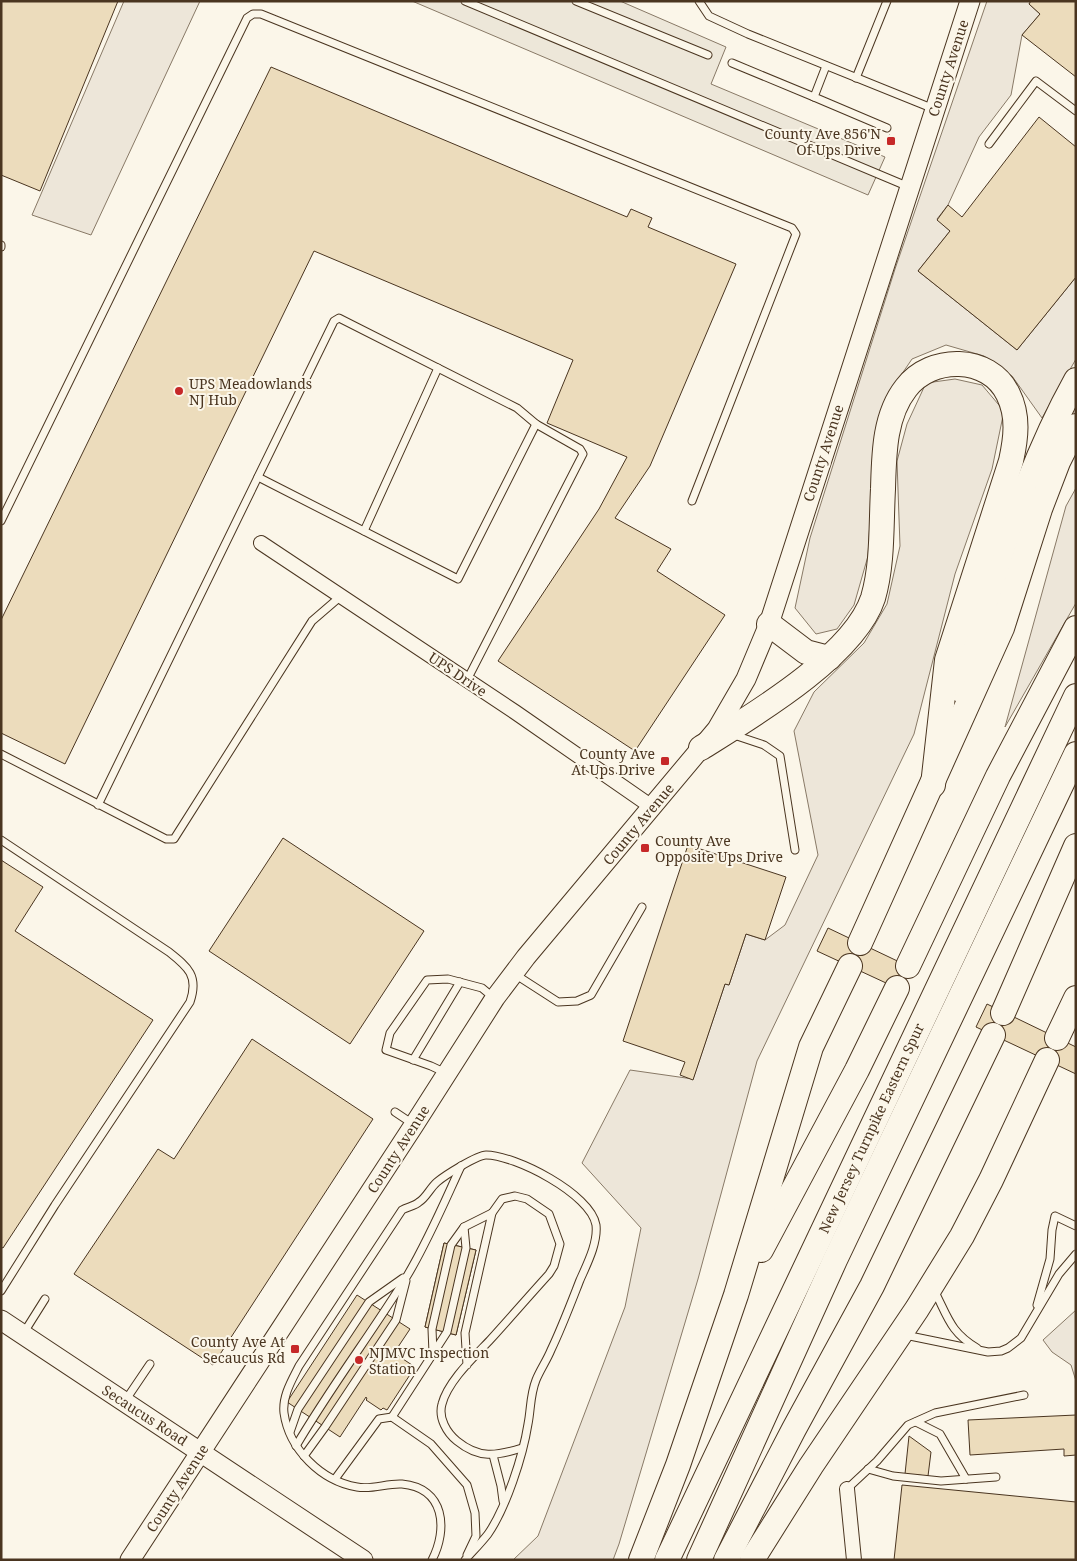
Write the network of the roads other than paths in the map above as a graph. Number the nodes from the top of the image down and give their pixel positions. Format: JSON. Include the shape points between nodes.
{"nodes":[{"id":1,"x":465,"y":1,"type":"edge"},
{"id":2,"x":576,"y":1,"type":"edge"},
{"id":3,"x":698,"y":1,"type":"edge"},
{"id":4,"x":888,"y":1,"type":"edge"},
{"id":5,"x":970,"y":1,"type":"edge"},
{"id":6,"x":708,"y":55,"type":"dead end"},
{"id":7,"x":732,"y":63,"type":"dead end"},
{"id":8,"x":826,"y":66,"type":"junction"},
{"id":9,"x":856,"y":78,"type":"junction"},
{"id":10,"x":814,"y":96,"type":"junction"},
{"id":11,"x":934,"y":109,"type":"junction"},
{"id":12,"x":1076,"y":111,"type":"edge"},
{"id":13,"x":887,"y":128,"type":"dead end"},
{"id":14,"x":988,"y":144,"type":"dead end"},
{"id":15,"x":909,"y":187,"type":"junction"},
{"id":16,"x":438,"y":368,"type":"junction"},
{"id":17,"x":1076,"y":380,"type":"edge"},
{"id":18,"x":536,"y":424,"type":"junction"},
{"id":19,"x":1076,"y":426,"type":"edge"},
{"id":20,"x":258,"y":477,"type":"junction"},
{"id":21,"x":692,"y":501,"type":"dead end"},
{"id":22,"x":1,"y":521,"type":"edge"},
{"id":23,"x":364,"y":531,"type":"junction"},
{"id":24,"x":261,"y":543,"type":"dead end"},
{"id":25,"x":341,"y":596,"type":"junction"},
{"id":26,"x":769,"y":624,"type":"junction"},
{"id":27,"x":1076,"y":628,"type":"edge"},
{"id":28,"x":829,"y":658,"type":"junction"},
{"id":29,"x":467,"y":680,"type":"junction"},
{"id":30,"x":1076,"y":696,"type":"edge"},
{"id":31,"x":722,"y":730,"type":"junction"},
{"id":32,"x":702,"y":748,"type":"joint"},
{"id":33,"x":1,"y":754,"type":"edge"},
{"id":34,"x":1076,"y":754,"type":"edge"},
{"id":35,"x":933,"y":785,"type":"junction"},
{"id":36,"x":98,"y":805,"type":"junction"},
{"id":37,"x":652,"y":807,"type":"junction"},
{"id":38,"x":1,"y":840,"type":"edge"},
{"id":39,"x":1076,"y":846,"type":"edge"},
{"id":40,"x":795,"y":850,"type":"dead end"},
{"id":41,"x":642,"y":907,"type":"dead end"},
{"id":42,"x":860,"y":943,"type":"dead end"},
{"id":43,"x":850,"y":966,"type":"dead end"},
{"id":44,"x":908,"y":966,"type":"dead end"},
{"id":45,"x":513,"y":973,"type":"junction"},
{"id":46,"x":460,"y":982,"type":"junction"},
{"id":47,"x":897,"y":988,"type":"dead end"},
{"id":48,"x":494,"y":998,"type":"junction"},
{"id":49,"x":1076,"y":998,"type":"edge"},
{"id":50,"x":1003,"y":1012,"type":"dead end"},
{"id":51,"x":993,"y":1035,"type":"dead end"},
{"id":52,"x":1057,"y":1038,"type":"dead end"},
{"id":53,"x":413,"y":1060,"type":"junction"},
{"id":54,"x":1046,"y":1060,"type":"dead end"},
{"id":55,"x":447,"y":1073,"type":"junction"},
{"id":56,"x":395,"y":1112,"type":"dead end"},
{"id":57,"x":414,"y":1125,"type":"junction"},
{"id":58,"x":461,"y":1166,"type":"junction"},
{"id":59,"x":492,"y":1213,"type":"junction"},
{"id":60,"x":1076,"y":1226,"type":"edge"},
{"id":61,"x":464,"y":1227,"type":"junction"},
{"id":62,"x":1076,"y":1254,"type":"edge"},
{"id":63,"x":407,"y":1275,"type":"junction"},
{"id":64,"x":932,"y":1286,"type":"junction"},
{"id":65,"x":1,"y":1291,"type":"edge"},
{"id":66,"x":736,"y":1295,"type":"junction"},
{"id":67,"x":45,"y":1298,"type":"dead end"},
{"id":68,"x":1034,"y":1313,"type":"junction"},
{"id":69,"x":1,"y":1320,"type":"edge"},
{"id":70,"x":22,"y":1334,"type":"junction"},
{"id":71,"x":900,"y":1334,"type":"junction"},
{"id":72,"x":982,"y":1351,"type":"junction"},
{"id":73,"x":433,"y":1354,"type":"junction"},
{"id":74,"x":150,"y":1364,"type":"dead end"},
{"id":75,"x":467,"y":1365,"type":"junction"},
{"id":76,"x":1024,"y":1395,"type":"dead end"},
{"id":77,"x":125,"y":1401,"type":"junction"},
{"id":78,"x":392,"y":1417,"type":"junction"},
{"id":79,"x":916,"y":1422,"type":"junction"},
{"id":80,"x":290,"y":1433,"type":"junction"},
{"id":81,"x":296,"y":1446,"type":"junction"},
{"id":82,"x":522,"y":1448,"type":"junction"},
{"id":83,"x":201,"y":1452,"type":"junction"},
{"id":84,"x":493,"y":1455,"type":"junction"},
{"id":85,"x":304,"y":1456,"type":"junction"},
{"id":86,"x":868,"y":1469,"type":"junction"},
{"id":87,"x":996,"y":1477,"type":"dead end"},
{"id":88,"x":335,"y":1479,"type":"junction"},
{"id":89,"x":966,"y":1479,"type":"junction"},
{"id":90,"x":847,"y":1488,"type":"joint"},
{"id":91,"x":503,"y":1504,"type":"junction"},
{"id":92,"x":130,"y":1560,"type":"edge"},
{"id":93,"x":363,"y":1560,"type":"edge"},
{"id":94,"x":432,"y":1560,"type":"edge"},
{"id":95,"x":465,"y":1560,"type":"edge"},
{"id":96,"x":641,"y":1560,"type":"edge"},
{"id":97,"x":667,"y":1560,"type":"edge"},
{"id":98,"x":699,"y":1560,"type":"edge"},
{"id":99,"x":726,"y":1560,"type":"edge"},
{"id":100,"x":752,"y":1560,"type":"edge"},
{"id":101,"x":854,"y":1560,"type":"edge"}],
"edges":[{"from":1,"to":15,"type":"lane"},
{"from":2,"to":6,"type":"lane"},
{"from":3,"to":8,"type":"lane","via":[[709,16]]},
{"from":4,"to":9,"type":"lane"},
{"from":5,"to":11,"type":"main road","name":"County Avenue"},
{"from":7,"to":10,"type":"lane"},
{"from":8,"to":9,"type":"lane"},
{"from":8,"to":10,"type":"lane"},
{"from":9,"to":11,"type":"lane"},
{"from":10,"to":13,"type":"lane"},
{"from":11,"to":15,"type":"main road","name":"County Avenue"},
{"from":12,"to":14,"type":"lane","via":[[1036,81]]},
{"from":15,"to":26,"type":"main road","name":"County Avenue"},
{"from":16,"to":18,"type":"lane","via":[[518,408]]},
{"from":16,"to":20,"type":"lane","via":[[339,318],[334,321]]},
{"from":16,"to":23,"type":"lane"},
{"from":17,"to":35,"type":"highway","via":[[1048,435],[1018,507]]},
{"from":18,"to":23,"type":"lane","via":[[458,580]]},
{"from":18,"to":29,"type":"lane","via":[[580,449],[583,454]]},
{"from":19,"to":35,"type":"highway","via":[[1040,509],[1002,628]]},
{"from":20,"to":23,"type":"lane"},
{"from":20,"to":36,"type":"lane"},
{"from":21,"to":22,"type":"lane","via":[[796,234],[792,228],[261,14],[253,14],[247,18]]},
{"from":24,"to":25,"type":"street","name":"UPS Drive"},
{"from":25,"to":29,"type":"street","name":"UPS Drive"},
{"from":25,"to":36,"type":"lane","via":[[312,621],[174,839],[166,839]]},
{"from":26,"to":28,"type":"highway","via":[[806,652]]},
{"from":26,"to":31,"type":"main road","name":"County Avenue"},
{"from":27,"to":44,"type":"highway","via":[[998,776]]},
{"from":28,"to":31,"type":"highway","via":[[746,720]]},
{"from":28,"to":35,"type":"highway","via":[[862,622],[874,592],[886,449],[890,422],[899,398],[915,378],[936,366],[960,364],[983,370],[1002,384],[1008,394],[1014,412],[1016,436],[947,660]]},
{"from":29,"to":37,"type":"street","name":"UPS Drive"},
{"from":30,"to":97,"type":"highway","name":"New Jersey Turnpike Eastern Spur"},
{"from":31,"to":32,"type":"highway"},
{"from":31,"to":40,"type":"lane","via":[[764,745],[780,756]]},
{"from":32,"to":37,"type":"main road","name":"County Avenue"},
{"from":33,"to":36,"type":"lane"},
{"from":34,"to":98,"type":"highway","name":"New Jersey Turnpike Eastern Spur","via":[[834,1260]]},
{"from":35,"to":42,"type":"highway"},
{"from":37,"to":45,"type":"main road","name":"County Avenue"},
{"from":38,"to":65,"type":"lane","via":[[169,952],[191,973],[194,991],[190,1002]]},
{"from":39,"to":50,"type":"highway"},
{"from":41,"to":45,"type":"lane","via":[[591,995],[577,1001],[558,1002]]},
{"from":43,"to":66,"type":"highway","via":[[811,1047]]},
{"from":45,"to":48,"type":"main road","name":"County Avenue"},
{"from":46,"to":48,"type":"lane","via":[[482,988]]},
{"from":46,"to":53,"type":"lane"},
{"from":46,"to":53,"type":"lane","via":[[427,980],[390,1033],[386,1050]]},
{"from":47,"to":66,"type":"highway","via":[[857,1070]]},
{"from":48,"to":55,"type":"main road","name":"County Avenue"},
{"from":49,"to":52,"type":"highway"},
{"from":51,"to":99,"type":"highway","via":[[872,1286]]},
{"from":53,"to":55,"type":"lane"},
{"from":54,"to":64,"type":"highway","via":[[991,1180]]},
{"from":55,"to":57,"type":"main road","name":"County Avenue"},
{"from":56,"to":57,"type":"lane"},
{"from":57,"to":83,"type":"main road","name":"County Avenue"},
{"from":58,"to":63,"type":"lane"},
{"from":58,"to":80,"type":"lane","via":[[436,1183],[420,1202],[402,1210],[299,1366],[286,1393],[284,1412]]},
{"from":58,"to":82,"type":"lane","via":[[484,1155],[526,1165],[573,1195],[592,1215],[596,1226],[590,1257],[536,1380]]},
{"from":59,"to":61,"type":"lane"},
{"from":59,"to":75,"type":"lane","via":[[465,1333]]},
{"from":59,"to":75,"type":"lane","via":[[502,1199],[515,1196],[527,1199],[549,1214],[560,1244],[549,1274]]},
{"from":60,"to":68,"type":"lane","via":[[1055,1216],[1050,1260]]},
{"from":61,"to":73,"type":"lane","via":[[466,1248],[447,1332]]},
{"from":61,"to":73,"type":"lane","via":[[451,1245],[432,1329]]},
{"from":62,"to":68,"type":"lane"},
{"from":63,"to":80,"type":"lane","via":[[369,1302],[298,1410]]},
{"from":63,"to":81,"type":"lane"},
{"from":63,"to":85,"type":"lane","via":[[396,1320]]},
{"from":64,"to":71,"type":"highway"},
{"from":64,"to":72,"type":"lane","via":[[954,1330]]},
{"from":66,"to":96,"type":"highway","via":[[678,1465]]},
{"from":67,"to":70,"type":"lane"},
{"from":68,"to":72,"type":"lane","via":[[1014,1344],[1001,1351]]},
{"from":69,"to":70,"type":"main road","name":"Secaucus Road"},
{"from":70,"to":77,"type":"main road","name":"Secaucus Road"},
{"from":71,"to":72,"type":"lane"},
{"from":71,"to":100,"type":"highway"},
{"from":73,"to":78,"type":"lane"},
{"from":74,"to":77,"type":"lane"},
{"from":75,"to":84,"type":"lane","via":[[447,1391],[441,1406],[442,1420],[450,1436],[467,1450]]},
{"from":76,"to":79,"type":"lane","via":[[935,1413]]},
{"from":77,"to":83,"type":"main road","name":"Secaucus Road"},
{"from":78,"to":88,"type":"lane","via":[[379,1419]]},
{"from":78,"to":95,"type":"lane","via":[[431,1444],[466,1485],[475,1513],[476,1536]]},
{"from":79,"to":86,"type":"lane","via":[[908,1425]]},
{"from":79,"to":89,"type":"lane","via":[[940,1434]]},
{"from":80,"to":81,"type":"lane"},
{"from":81,"to":85,"type":"lane"},
{"from":82,"to":84,"type":"lane"},
{"from":82,"to":91,"type":"lane"},
{"from":83,"to":92,"type":"main road","name":"County Avenue"},
{"from":83,"to":93,"type":"main road","name":"Secaucus Road"},
{"from":84,"to":91,"type":"lane"},
{"from":85,"to":88,"type":"lane"},
{"from":86,"to":89,"type":"lane","via":[[893,1476],[941,1481]]},
{"from":86,"to":90,"type":"lane"},
{"from":87,"to":89,"type":"lane"},
{"from":88,"to":94,"type":"lane","via":[[370,1488],[404,1484],[429,1496],[440,1511],[442,1521],[440,1542]]},
{"from":90,"to":101,"type":"street"},
{"from":91,"to":95,"type":"lane","via":[[488,1534]]}]}
